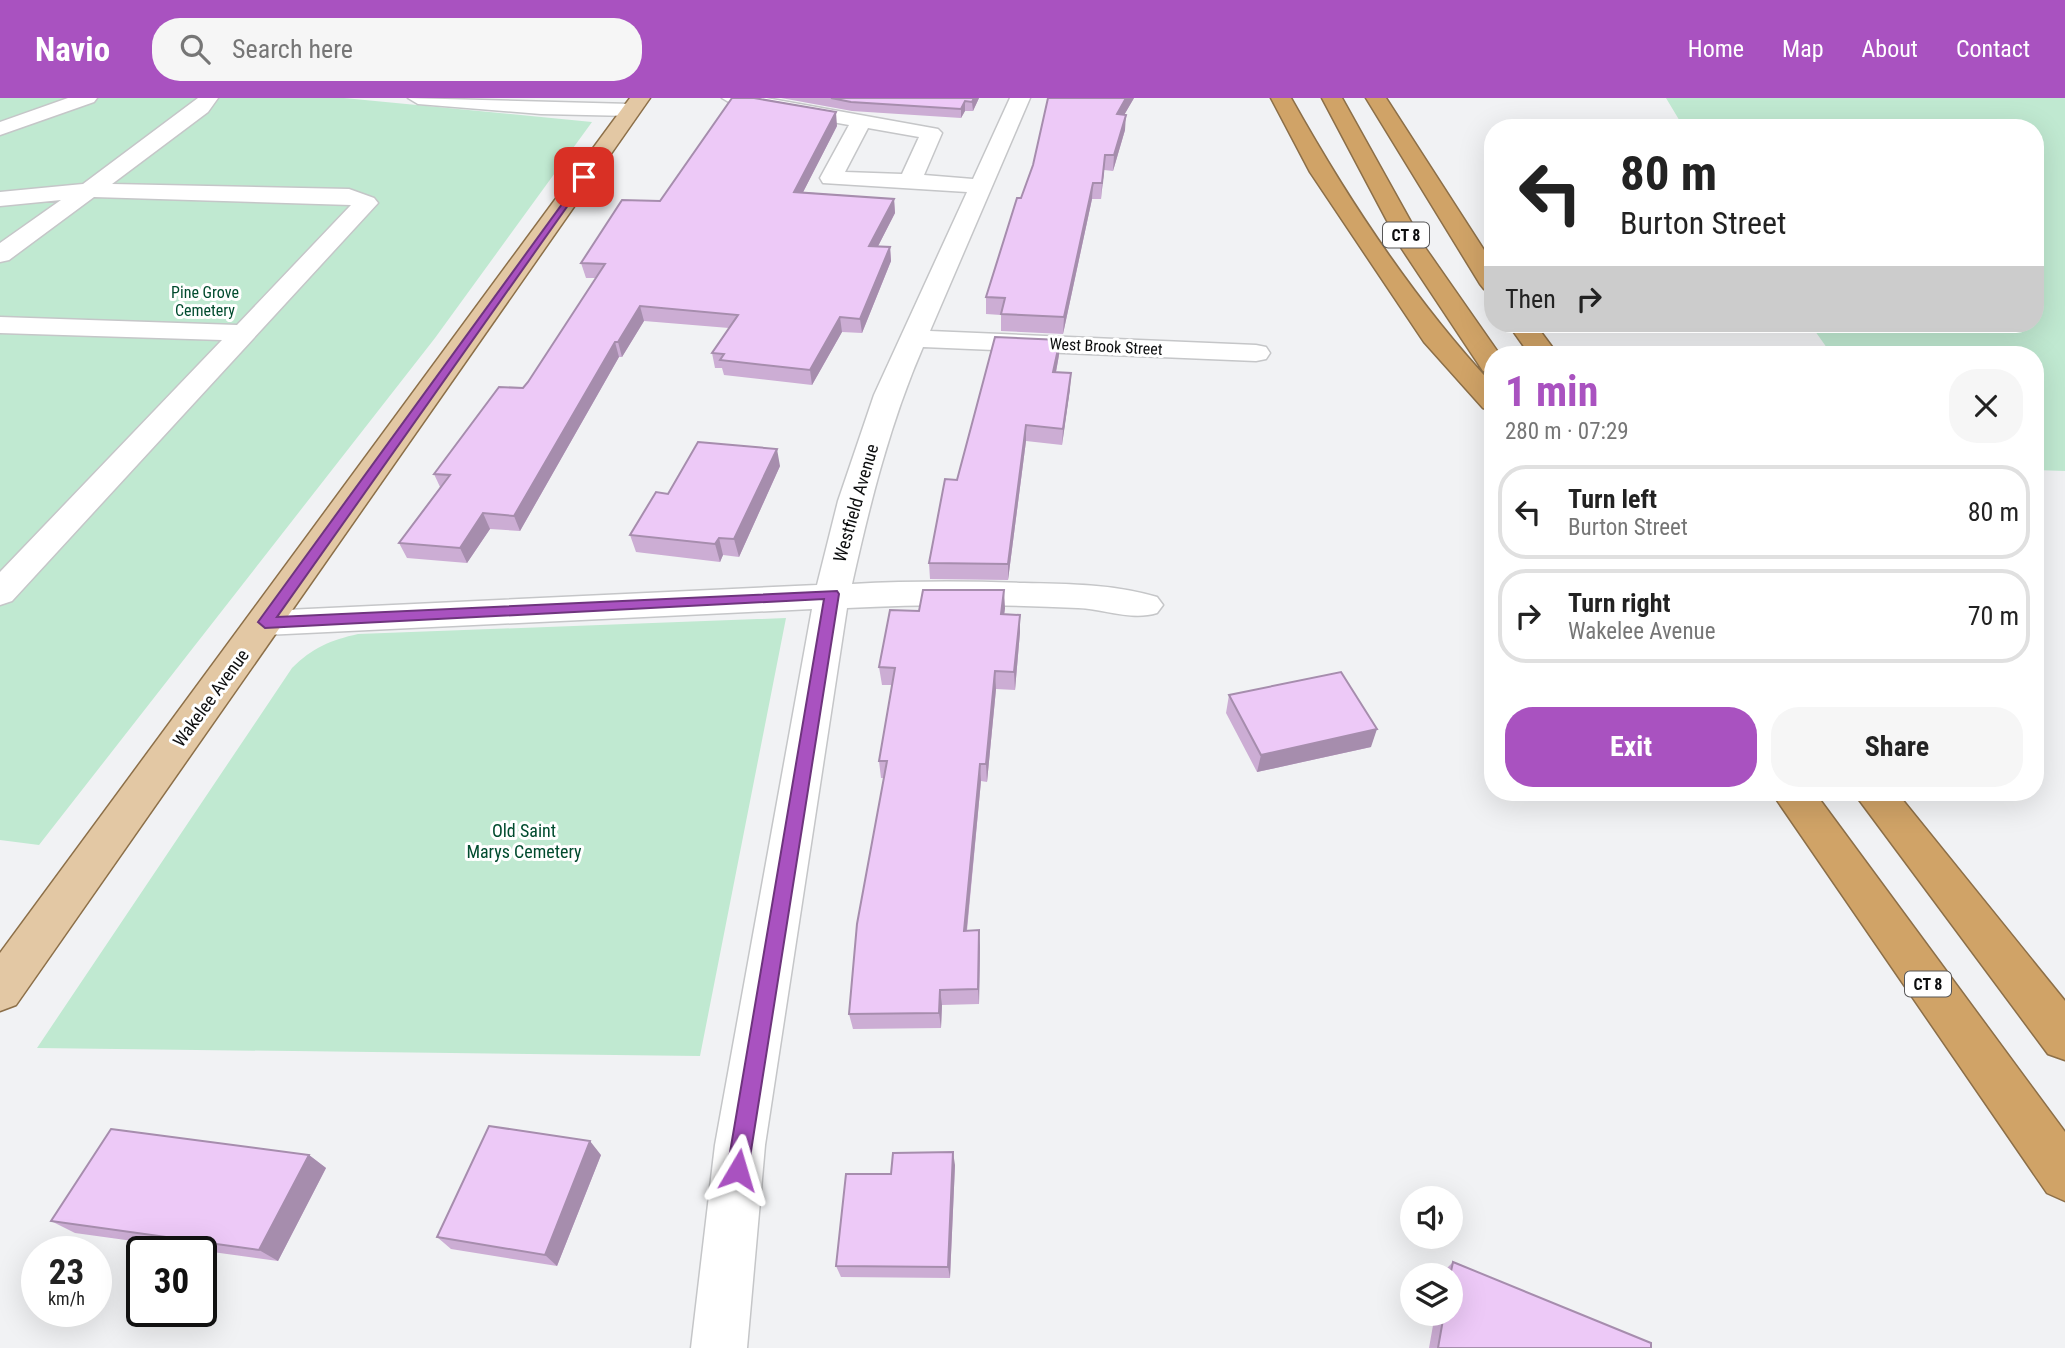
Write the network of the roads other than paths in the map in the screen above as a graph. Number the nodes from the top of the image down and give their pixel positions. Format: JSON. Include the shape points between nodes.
{"nodes":[{"id":1,"x":87,"y":98,"type":"edge"},
{"id":2,"x":208,"y":98,"type":"edge"},
{"id":3,"x":418,"y":98,"type":"edge"},
{"id":4,"x":732,"y":98,"type":"edge"},
{"id":5,"x":1020,"y":98,"type":"edge"},
{"id":6,"x":1280,"y":98,"type":"edge"},
{"id":7,"x":1332,"y":98,"type":"edge"},
{"id":8,"x":1376,"y":98,"type":"edge"},
{"id":9,"x":636,"y":104,"type":"edge"},
{"id":10,"x":861,"y":121,"type":"junction"},
{"id":11,"x":0,"y":129,"type":"edge"},
{"id":12,"x":910,"y":181,"type":"junction"},
{"id":13,"x":981,"y":186,"type":"junction"},
{"id":14,"x":90,"y":190,"type":"junction"},
{"id":15,"x":0,"y":199,"type":"edge"},
{"id":16,"x":0,"y":256,"type":"edge"},
{"id":17,"x":1484,"y":270,"type":"edge"},
{"id":18,"x":0,"y":325,"type":"edge"},
{"id":19,"x":244,"y":333,"type":"junction"},
{"id":20,"x":914,"y":338,"type":"junction"},
{"id":21,"x":1484,"y":352,"type":"edge"},
{"id":22,"x":1256,"y":353,"type":"dead end"},
{"id":23,"x":1484,"y":392,"type":"edge"},
{"id":24,"x":0,"y":593,"type":"edge"},
{"id":25,"x":832,"y":594,"type":"junction"},
{"id":26,"x":1145,"y":605,"type":"dead end"},
{"id":27,"x":265,"y":622,"type":"junction"},
{"id":28,"x":1798,"y":801,"type":"edge"},
{"id":29,"x":1880,"y":801,"type":"edge"},
{"id":30,"x":0,"y":990,"type":"edge"},
{"id":31,"x":2065,"y":1038,"type":"edge"},
{"id":32,"x":2065,"y":1175,"type":"edge"},
{"id":33,"x":719,"y":1348,"type":"edge"}],
"edges":[{"from":1,"to":11,"type":"street"},
{"from":2,"to":14,"type":"street","via":[[201,108]]},
{"from":3,"to":9,"type":"street","via":[[541,108]]},
{"from":4,"to":10,"type":"street"},
{"from":5,"to":13,"type":"street","name":"Westfield Avenue"},
{"from":6,"to":23,"type":"highway","via":[[1321,172],[1438,342]]},
{"from":7,"to":21,"type":"highway","number":"CT 8","via":[[1414,249]]},
{"from":8,"to":17,"type":"highway","number":"CT 8"},
{"from":9,"to":27,"type":"main road","name":"Wakelee Avenue"},
{"from":10,"to":12,"type":"street","via":[[931,133]]},
{"from":10,"to":12,"type":"street","via":[[831,178]]},
{"from":12,"to":13,"type":"street"},
{"from":13,"to":20,"type":"street","name":"Westfield Avenue"},
{"from":14,"to":15,"type":"street"},
{"from":14,"to":16,"type":"street"},
{"from":14,"to":19,"type":"street","via":[[349,196],[366,203]]},
{"from":18,"to":19,"type":"street"},
{"from":19,"to":24,"type":"street"},
{"from":20,"to":22,"type":"street","name":"West Brook Street"},
{"from":20,"to":25,"type":"street","name":"Westfield Avenue","via":[[888,394],[854,501]]},
{"from":25,"to":26,"type":"street","via":[[1082,596]]},
{"from":25,"to":27,"type":"street"},
{"from":25,"to":33,"type":"street","name":"Westfield Avenue","via":[[740,1145]]},
{"from":27,"to":30,"type":"main road","name":"Wakelee Avenue"},
{"from":28,"to":32,"type":"highway","number":"CT 8"},
{"from":29,"to":31,"type":"highway"}]}
